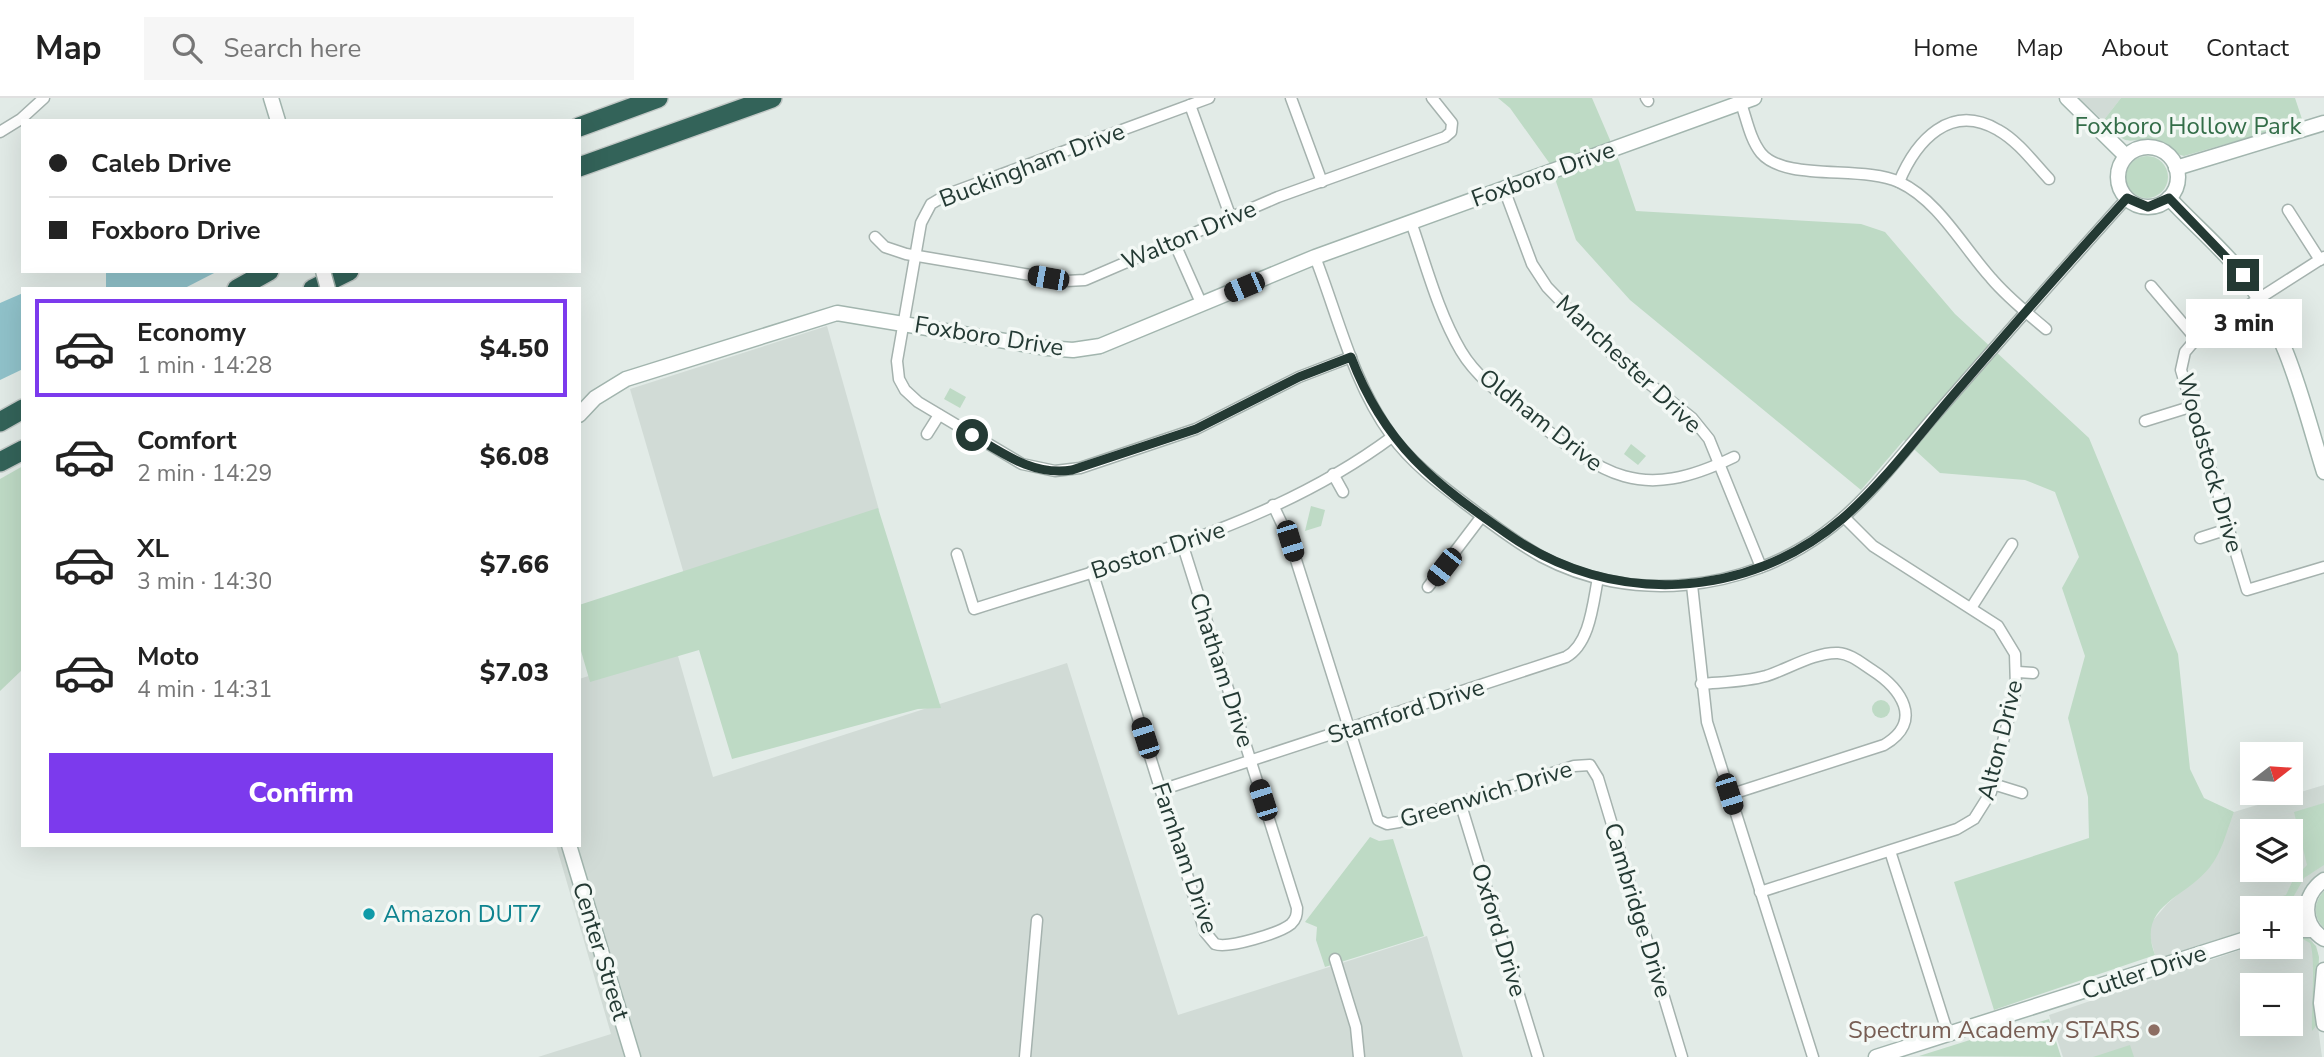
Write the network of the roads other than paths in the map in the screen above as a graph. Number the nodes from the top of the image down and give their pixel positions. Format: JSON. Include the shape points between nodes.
{"nodes":[{"id":1,"x":44,"y":98,"type":"edge"},
{"id":2,"x":271,"y":98,"type":"edge"},
{"id":3,"x":658,"y":98,"type":"edge"},
{"id":4,"x":772,"y":98,"type":"edge"},
{"id":5,"x":1209,"y":98,"type":"edge"},
{"id":6,"x":1291,"y":98,"type":"edge"},
{"id":7,"x":1432,"y":98,"type":"edge"},
{"id":8,"x":2067,"y":98,"type":"edge"},
{"id":9,"x":1745,"y":100,"type":"edge"},
{"id":10,"x":1190,"y":105,"type":"junction"},
{"id":11,"x":22,"y":119,"type":"edge"},
{"id":12,"x":277,"y":119,"type":"edge"},
{"id":13,"x":21,"y":120,"type":"edge"},
{"id":14,"x":2324,"y":122,"type":"edge"},
{"id":15,"x":581,"y":126,"type":"edge"},
{"id":16,"x":0,"y":132,"type":"edge"},
{"id":17,"x":2126,"y":156,"type":"junction"},
{"id":18,"x":581,"y":166,"type":"edge"},
{"id":19,"x":2176,"y":168,"type":"junction"},
{"id":20,"x":2049,"y":179,"type":"dead end"},
{"id":21,"x":1322,"y":182,"type":"junction"},
{"id":22,"x":1899,"y":182,"type":"junction"},
{"id":23,"x":1504,"y":189,"type":"junction"},
{"id":24,"x":2127,"y":198,"type":"junction"},
{"id":25,"x":2169,"y":198,"type":"junction"},
{"id":26,"x":2288,"y":210,"type":"dead end"},
{"id":27,"x":1231,"y":218,"type":"junction"},
{"id":28,"x":1410,"y":222,"type":"junction"},
{"id":29,"x":875,"y":237,"type":"dead end"},
{"id":30,"x":1174,"y":242,"type":"junction"},
{"id":31,"x":915,"y":256,"type":"junction"},
{"id":32,"x":1315,"y":257,"type":"junction"},
{"id":33,"x":2322,"y":258,"type":"edge"},
{"id":34,"x":265,"y":273,"type":"edge"},
{"id":35,"x":345,"y":273,"type":"edge"},
{"id":36,"x":2151,"y":286,"type":"dead end"},
{"id":37,"x":241,"y":287,"type":"edge"},
{"id":38,"x":317,"y":287,"type":"edge"},
{"id":39,"x":2259,"y":298,"type":"junction"},
{"id":40,"x":1202,"y":305,"type":"junction"},
{"id":41,"x":2026,"y":312,"type":"junction"},
{"id":42,"x":903,"y":323,"type":"junction"},
{"id":43,"x":2046,"y":329,"type":"dead end"},
{"id":44,"x":2196,"y":339,"type":"junction"},
{"id":45,"x":1351,"y":357,"type":"junction"},
{"id":46,"x":2190,"y":407,"type":"junction"},
{"id":47,"x":21,"y":410,"type":"edge"},
{"id":48,"x":581,"y":413,"type":"edge"},
{"id":49,"x":939,"y":415,"type":"junction"},
{"id":50,"x":2145,"y":421,"type":"dead end"},
{"id":51,"x":0,"y":422,"type":"edge"},
{"id":52,"x":928,"y":434,"type":"dead end"},
{"id":53,"x":1392,"y":437,"type":"junction"},
{"id":54,"x":21,"y":451,"type":"edge"},
{"id":55,"x":1734,"y":457,"type":"dead end"},
{"id":56,"x":0,"y":462,"type":"edge"},
{"id":57,"x":1721,"y":463,"type":"junction"},
{"id":58,"x":2324,"y":472,"type":"edge"},
{"id":59,"x":1334,"y":474,"type":"junction"},
{"id":60,"x":1343,"y":492,"type":"dead end"},
{"id":61,"x":1273,"y":505,"type":"junction"},
{"id":62,"x":1482,"y":516,"type":"junction"},
{"id":63,"x":1844,"y":517,"type":"junction"},
{"id":64,"x":2228,"y":529,"type":"junction"},
{"id":65,"x":2200,"y":538,"type":"dead end"},
{"id":66,"x":1182,"y":542,"type":"junction"},
{"id":67,"x":2012,"y":544,"type":"dead end"},
{"id":68,"x":957,"y":554,"type":"dead end"},
{"id":69,"x":2324,"y":566,"type":"edge"},
{"id":70,"x":1762,"y":567,"type":"junction"},
{"id":71,"x":1092,"y":571,"type":"junction"},
{"id":72,"x":1598,"y":578,"type":"junction"},
{"id":73,"x":1692,"y":585,"type":"junction"},
{"id":74,"x":1428,"y":587,"type":"dead end"},
{"id":75,"x":1971,"y":608,"type":"junction"},
{"id":76,"x":2018,"y":672,"type":"junction"},
{"id":77,"x":2033,"y":673,"type":"dead end"},
{"id":78,"x":1701,"y":684,"type":"junction"},
{"id":79,"x":1348,"y":730,"type":"junction"},
{"id":80,"x":1251,"y":761,"type":"junction"},
{"id":81,"x":1590,"y":765,"type":"joint"},
{"id":82,"x":1993,"y":784,"type":"junction"},
{"id":83,"x":1161,"y":790,"type":"junction"},
{"id":84,"x":2022,"y":793,"type":"dead end"},
{"id":85,"x":1729,"y":794,"type":"junction"},
{"id":86,"x":1460,"y":802,"type":"junction"},
{"id":87,"x":570,"y":847,"type":"edge"},
{"id":88,"x":1890,"y":851,"type":"junction"},
{"id":89,"x":2324,"y":880,"type":"edge"},
{"id":90,"x":1760,"y":892,"type":"junction"},
{"id":91,"x":2307,"y":905,"type":"junction"},
{"id":92,"x":2303,"y":909,"type":"edge"},
{"id":93,"x":1037,"y":920,"type":"dead end"},
{"id":94,"x":2303,"y":934,"type":"edge"},
{"id":95,"x":2320,"y":939,"type":"edge"},
{"id":96,"x":2240,"y":941,"type":"edge"},
{"id":97,"x":1215,"y":944,"type":"joint"},
{"id":98,"x":1335,"y":959,"type":"dead end"},
{"id":99,"x":2324,"y":970,"type":"edge"},
{"id":100,"x":2324,"y":1024,"type":"edge"},
{"id":101,"x":1948,"y":1034,"type":"junction"},
{"id":102,"x":633,"y":1057,"type":"edge"},
{"id":103,"x":1025,"y":1057,"type":"edge"},
{"id":104,"x":1359,"y":1057,"type":"edge"},
{"id":105,"x":1538,"y":1057,"type":"edge"},
{"id":106,"x":1682,"y":1057,"type":"edge"},
{"id":107,"x":1813,"y":1057,"type":"edge"},
{"id":108,"x":1876,"y":1057,"type":"edge"}],
"edges":[{"from":1,"to":11,"type":"street"},
{"from":2,"to":12,"type":"street"},
{"from":3,"to":15,"type":"highway"},
{"from":4,"to":18,"type":"highway"},
{"from":5,"to":10,"type":"street","name":"Buckingham Drive"},
{"from":6,"to":21,"type":"street"},
{"from":7,"to":21,"type":"street","name":"Walton Drive","via":[[1451,120],[1452,129],[1442,138]]},
{"from":8,"to":17,"type":"street"},
{"from":9,"to":22,"type":"street","via":[[1757,147],[1777,164],[1874,174]]},
{"from":9,"to":23,"type":"street","name":"Foxboro Drive"},
{"from":10,"to":27,"type":"street"},
{"from":10,"to":31,"type":"street","name":"Buckingham Drive","via":[[942,197],[923,216]]},
{"from":13,"to":16,"type":"street"},
{"from":14,"to":19,"type":"street"},
{"from":17,"to":19,"type":"street","via":[[2152,147],[2167,154]]},
{"from":17,"to":24,"type":"street","via":[[2118,174]]},
{"from":19,"to":25,"type":"street","via":[[2177,180]]},
{"from":20,"to":22,"type":"street","via":[[2004,134],[1982,123],[1966,122],[1928,135],[1912,154]]},
{"from":21,"to":27,"type":"street","name":"Walton Drive"},
{"from":22,"to":41,"type":"street","via":[[1926,201]]},
{"from":23,"to":28,"type":"street","name":"Foxboro Drive"},
{"from":23,"to":57,"type":"street","name":"Manchester Drive","via":[[1541,280],[1611,353],[1698,424]]},
{"from":24,"to":25,"type":"street","via":[[2148,207]]},
{"from":24,"to":41,"type":"street"},
{"from":25,"to":39,"type":"street","via":[[2226,255]]},
{"from":26,"to":33,"type":"street"},
{"from":27,"to":30,"type":"street","name":"Walton Drive"},
{"from":28,"to":32,"type":"street","name":"Foxboro Drive"},
{"from":28,"to":57,"type":"street","name":"Oldham Drive","via":[[1449,328],[1468,362],[1493,388],[1583,458],[1621,476],[1656,481]]},
{"from":29,"to":31,"type":"street","name":"Walton Drive","via":[[891,250]]},
{"from":30,"to":31,"type":"street","name":"Walton Drive","via":[[1091,278],[1072,281]]},
{"from":30,"to":40,"type":"street"},
{"from":31,"to":42,"type":"street","name":"Buckingham Drive"},
{"from":32,"to":40,"type":"street","name":"Foxboro Drive"},
{"from":32,"to":45,"type":"street"},
{"from":33,"to":39,"type":"street"},
{"from":34,"to":37,"type":"highway"},
{"from":35,"to":38,"type":"highway"},
{"from":36,"to":44,"type":"street"},
{"from":39,"to":44,"type":"street"},
{"from":39,"to":58,"type":"street","via":[[2287,355]]},
{"from":40,"to":42,"type":"street","name":"Foxboro Drive","via":[[1108,344],[1081,349],[1047,348]]},
{"from":41,"to":43,"type":"street"},
{"from":41,"to":63,"type":"street"},
{"from":42,"to":48,"type":"street","name":"Foxboro Drive","via":[[850,313],[822,316],[626,379]]},
{"from":42,"to":49,"type":"street","name":"Buckingham Drive","via":[[899,379],[910,396]]},
{"from":44,"to":46,"type":"street","name":"Woodstock Drive","via":[[2181,364]]},
{"from":45,"to":49,"type":"street","name":"Buckingham Drive","via":[[1299,377],[1196,429],[1064,471],[1021,464]]},
{"from":45,"to":53,"type":"street"},
{"from":46,"to":50,"type":"street"},
{"from":46,"to":64,"type":"street","name":"Woodstock Drive"},
{"from":47,"to":51,"type":"highway"},
{"from":49,"to":52,"type":"street"},
{"from":53,"to":59,"type":"street","name":"Boston Drive"},
{"from":53,"to":62,"type":"street","via":[[1427,473]]},
{"from":54,"to":56,"type":"highway"},
{"from":55,"to":57,"type":"street"},
{"from":57,"to":70,"type":"street","name":"Manchester Drive"},
{"from":59,"to":60,"type":"street"},
{"from":59,"to":61,"type":"street","name":"Boston Drive"},
{"from":61,"to":66,"type":"street","name":"Boston Drive","via":[[1241,523]]},
{"from":61,"to":79,"type":"street","via":[[1290,541]]},
{"from":62,"to":72,"type":"street","via":[[1543,557]]},
{"from":62,"to":74,"type":"street"},
{"from":63,"to":70,"type":"street","via":[[1805,546]]},
{"from":63,"to":75,"type":"street","name":"Alton Drive","via":[[1873,546]]},
{"from":64,"to":65,"type":"street"},
{"from":64,"to":69,"type":"street","name":"Woodstock Drive","via":[[2247,590]]},
{"from":66,"to":71,"type":"street","name":"Boston Drive"},
{"from":66,"to":80,"type":"street","name":"Chatham Drive"},
{"from":67,"to":75,"type":"street"},
{"from":68,"to":71,"type":"street","name":"Boston Drive","via":[[974,609]]},
{"from":70,"to":73,"type":"street"},
{"from":71,"to":83,"type":"street","name":"Farnham Drive"},
{"from":72,"to":73,"type":"street","via":[[1647,586]]},
{"from":72,"to":79,"type":"street","name":"Stamford Drive","via":[[1584,635],[1572,654]]},
{"from":73,"to":78,"type":"street"},
{"from":75,"to":76,"type":"street","name":"Alton Drive","via":[[2004,632]]},
{"from":76,"to":77,"type":"street"},
{"from":76,"to":82,"type":"street","name":"Alton Drive"},
{"from":78,"to":85,"type":"street","via":[[1710,735]]},
{"from":78,"to":85,"type":"street","via":[[1759,677],[1839,653],[1888,681],[1903,700],[1900,729],[1884,745]]},
{"from":79,"to":80,"type":"street","name":"Stamford Drive"},
{"from":79,"to":86,"type":"street","name":"Greenwich Drive","via":[[1381,823],[1399,822]]},
{"from":80,"to":83,"type":"street","name":"Stamford Drive"},
{"from":80,"to":97,"type":"street","name":"Chatham Drive","via":[[1296,904],[1296,918],[1284,928],[1230,946]]},
{"from":81,"to":86,"type":"street","name":"Greenwich Drive"},
{"from":81,"to":106,"type":"street","name":"Cambridge Drive","via":[[1598,778]]},
{"from":82,"to":84,"type":"street"},
{"from":82,"to":88,"type":"street","name":"Alton Drive","via":[[1986,804],[1963,827]]},
{"from":83,"to":97,"type":"street","name":"Farnham Drive","via":[[1205,932]]},
{"from":85,"to":90,"type":"street"},
{"from":86,"to":105,"type":"street","name":"Oxford Drive"},
{"from":87,"to":102,"type":"street","name":"Center Street"},
{"from":88,"to":90,"type":"street","name":"Alton Drive"},
{"from":88,"to":101,"type":"street"},
{"from":89,"to":91,"type":"street"},
{"from":90,"to":107,"type":"street"},
{"from":91,"to":92,"type":"street"},
{"from":91,"to":95,"type":"street"},
{"from":93,"to":103,"type":"street"},
{"from":94,"to":95,"type":"street"},
{"from":96,"to":101,"type":"street","name":"Cutler Drive"},
{"from":98,"to":104,"type":"street","via":[[1356,1027]]},
{"from":99,"to":100,"type":"street"},
{"from":101,"to":108,"type":"street","name":"Cutler Drive"}]}
